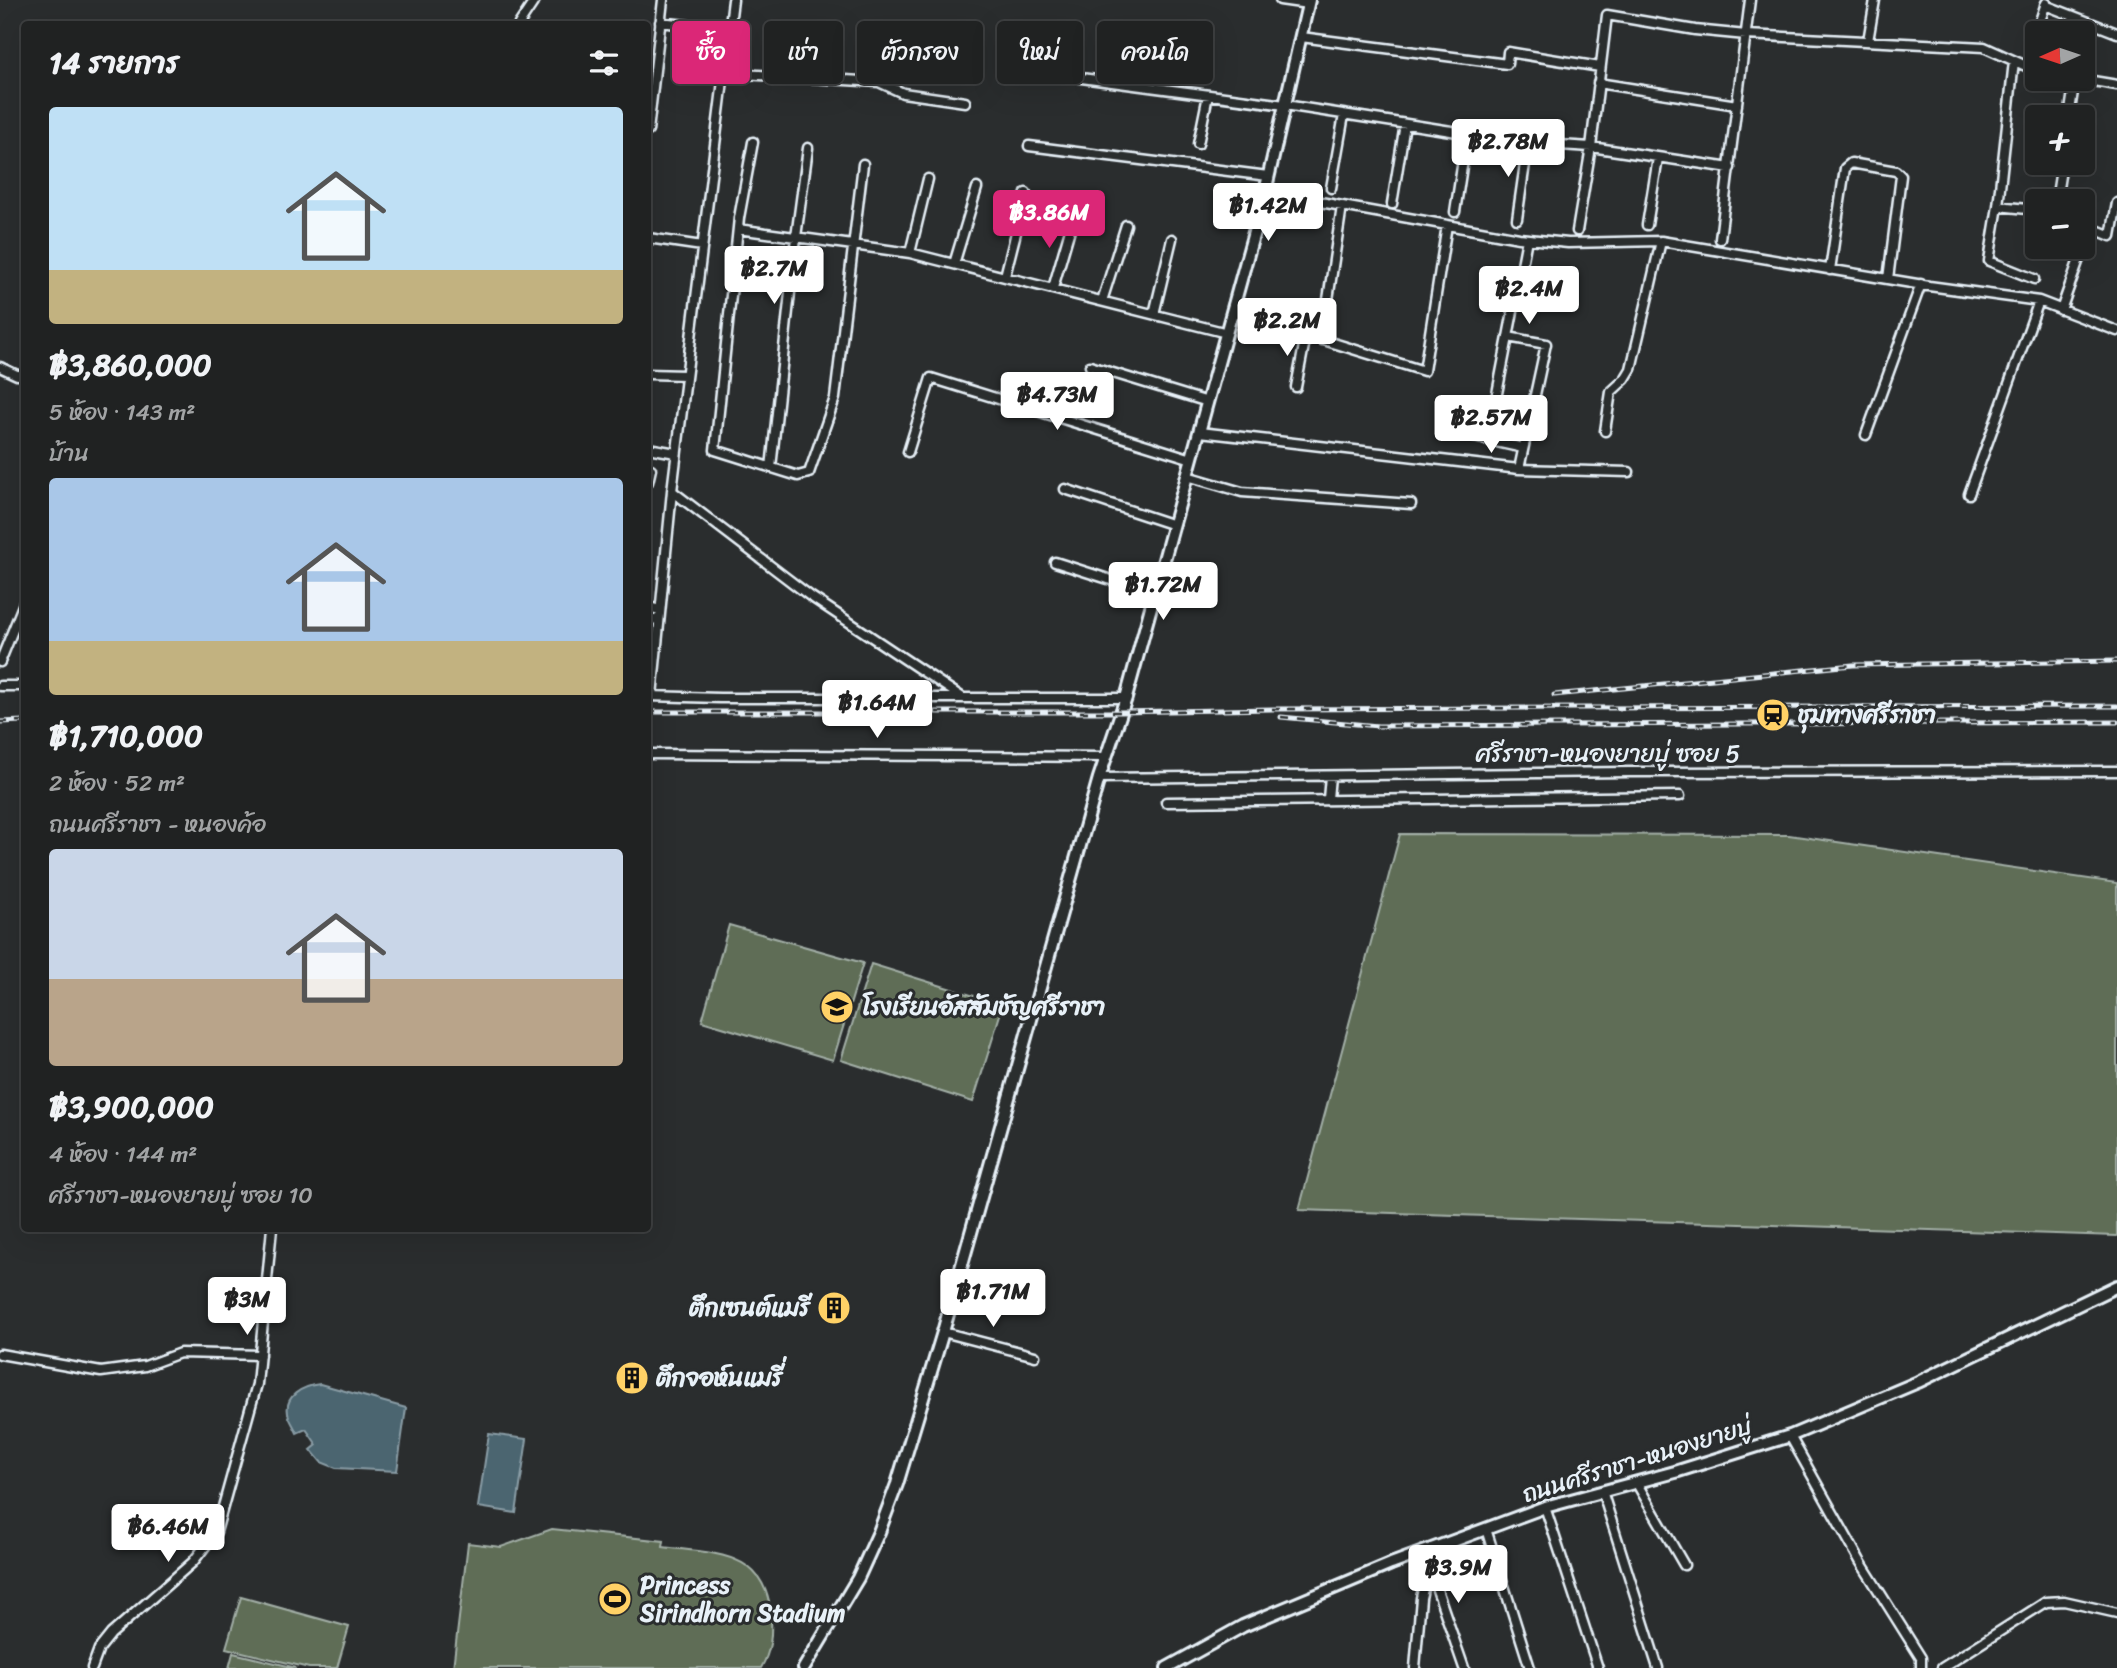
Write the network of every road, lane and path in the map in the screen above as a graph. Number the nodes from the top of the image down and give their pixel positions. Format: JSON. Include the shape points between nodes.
{"nodes":[{"id":1,"x":535,"y":0,"type":"edge"},
{"id":2,"x":663,"y":0,"type":"edge"},
{"id":3,"x":733,"y":0,"type":"edge"},
{"id":4,"x":1280,"y":0,"type":"edge"},
{"id":5,"x":1750,"y":0,"type":"edge"},
{"id":6,"x":1875,"y":0,"type":"edge"},
{"id":7,"x":1309,"y":2,"type":"edge"},
{"id":8,"x":2046,"y":2,"type":"edge"},
{"id":9,"x":521,"y":21,"type":"edge"},
{"id":10,"x":730,"y":21,"type":"edge"},
{"id":11,"x":2040,"y":21,"type":"edge"},
{"id":12,"x":660,"y":22,"type":"junction"},
{"id":13,"x":672,"y":23,"type":"edge"},
{"id":14,"x":2117,"y":33,"type":"edge"},
{"id":15,"x":1745,"y":35,"type":"junction"},
{"id":16,"x":1301,"y":37,"type":"junction"},
{"id":17,"x":1868,"y":41,"type":"junction"},
{"id":18,"x":2014,"y":61,"type":"junction"},
{"id":19,"x":2025,"y":66,"type":"edge"},
{"id":20,"x":1600,"y":67,"type":"junction"},
{"id":21,"x":750,"y":75,"type":"edge"},
{"id":22,"x":1083,"y":79,"type":"edge"},
{"id":23,"x":2095,"y":81,"type":"edge"},
{"id":24,"x":1598,"y":83,"type":"junction"},
{"id":25,"x":723,"y":84,"type":"edge"},
{"id":26,"x":2117,"y":85,"type":"edge"},
{"id":27,"x":1208,"y":95,"type":"junction"},
{"id":28,"x":965,"y":102,"type":"dead end"},
{"id":29,"x":651,"y":104,"type":"edge"},
{"id":30,"x":1285,"y":105,"type":"junction"},
{"id":31,"x":1737,"y":105,"type":"junction"},
{"id":32,"x":1344,"y":115,"type":"junction"},
{"id":33,"x":1405,"y":124,"type":"junction"},
{"id":34,"x":1467,"y":134,"type":"junction"},
{"id":35,"x":753,"y":142,"type":"dead end"},
{"id":36,"x":1528,"y":143,"type":"junction"},
{"id":37,"x":1198,"y":144,"type":"dead end"},
{"id":38,"x":1029,"y":146,"type":"dead end"},
{"id":39,"x":1591,"y":147,"type":"junction"},
{"id":40,"x":808,"y":148,"type":"dead end"},
{"id":41,"x":1658,"y":158,"type":"junction"},
{"id":42,"x":863,"y":164,"type":"dead end"},
{"id":43,"x":1730,"y":169,"type":"junction"},
{"id":44,"x":1268,"y":176,"type":"junction"},
{"id":45,"x":928,"y":179,"type":"dead end"},
{"id":46,"x":977,"y":188,"type":"dead end"},
{"id":47,"x":1331,"y":188,"type":"dead end"},
{"id":48,"x":1265,"y":192,"type":"junction"},
{"id":49,"x":1026,"y":193,"type":"dead end"},
{"id":50,"x":2117,"y":203,"type":"edge"},
{"id":51,"x":1392,"y":204,"type":"dead end"},
{"id":52,"x":1342,"y":206,"type":"junction"},
{"id":53,"x":1998,"y":206,"type":"junction"},
{"id":54,"x":2025,"y":209,"type":"edge"},
{"id":55,"x":1455,"y":212,"type":"dead end"},
{"id":56,"x":1073,"y":219,"type":"dead end"},
{"id":57,"x":1517,"y":219,"type":"dead end"},
{"id":58,"x":1126,"y":225,"type":"dead end"},
{"id":59,"x":1447,"y":225,"type":"junction"},
{"id":60,"x":1647,"y":225,"type":"dead end"},
{"id":61,"x":738,"y":229,"type":"junction"},
{"id":62,"x":2095,"y":230,"type":"edge"},
{"id":63,"x":1577,"y":231,"type":"dead end"},
{"id":64,"x":796,"y":237,"type":"junction"},
{"id":65,"x":651,"y":238,"type":"edge"},
{"id":66,"x":1172,"y":239,"type":"dead end"},
{"id":67,"x":1527,"y":239,"type":"junction"},
{"id":68,"x":1720,"y":239,"type":"dead end"},
{"id":69,"x":1661,"y":241,"type":"junction"},
{"id":70,"x":853,"y":245,"type":"junction"},
{"id":71,"x":702,"y":246,"type":"junction"},
{"id":72,"x":910,"y":253,"type":"junction"},
{"id":73,"x":2079,"y":259,"type":"edge"},
{"id":74,"x":954,"y":264,"type":"junction"},
{"id":75,"x":1830,"y":270,"type":"junction"},
{"id":76,"x":1005,"y":276,"type":"junction"},
{"id":77,"x":1888,"y":279,"type":"junction"},
{"id":78,"x":2034,"y":279,"type":"dead end"},
{"id":79,"x":1921,"y":284,"type":"junction"},
{"id":80,"x":1053,"y":288,"type":"junction"},
{"id":81,"x":2039,"y":300,"type":"junction"},
{"id":82,"x":1102,"y":301,"type":"junction"},
{"id":83,"x":2061,"y":310,"type":"junction"},
{"id":84,"x":1233,"y":312,"type":"junction"},
{"id":85,"x":1154,"y":314,"type":"junction"},
{"id":86,"x":2117,"y":331,"type":"edge"},
{"id":87,"x":1227,"y":333,"type":"junction"},
{"id":88,"x":1306,"y":335,"type":"junction"},
{"id":89,"x":1508,"y":337,"type":"junction"},
{"id":90,"x":1322,"y":340,"type":"junction"},
{"id":91,"x":1090,"y":366,"type":"dead end"},
{"id":92,"x":0,"y":367,"type":"edge"},
{"id":93,"x":21,"y":374,"type":"edge"},
{"id":94,"x":651,"y":374,"type":"edge"},
{"id":95,"x":685,"y":375,"type":"junction"},
{"id":96,"x":1296,"y":387,"type":"dead end"},
{"id":97,"x":1208,"y":402,"type":"junction"},
{"id":98,"x":1605,"y":431,"type":"dead end"},
{"id":99,"x":1199,"y":432,"type":"junction"},
{"id":100,"x":1465,"y":435,"type":"dead end"},
{"id":101,"x":1866,"y":435,"type":"dead end"},
{"id":102,"x":1488,"y":440,"type":"junction"},
{"id":103,"x":1523,"y":448,"type":"junction"},
{"id":104,"x":651,"y":449,"type":"edge"},
{"id":105,"x":908,"y":452,"type":"dead end"},
{"id":106,"x":676,"y":453,"type":"junction"},
{"id":107,"x":1192,"y":459,"type":"junction"},
{"id":108,"x":771,"y":468,"type":"junction"},
{"id":109,"x":1519,"y":469,"type":"junction"},
{"id":110,"x":1629,"y":472,"type":"dead end"},
{"id":111,"x":1187,"y":476,"type":"junction"},
{"id":112,"x":1065,"y":489,"type":"dead end"},
{"id":113,"x":672,"y":491,"type":"junction"},
{"id":114,"x":1969,"y":494,"type":"dead end"},
{"id":115,"x":1411,"y":504,"type":"dead end"},
{"id":116,"x":1174,"y":525,"type":"junction"},
{"id":117,"x":1055,"y":562,"type":"dead end"},
{"id":118,"x":1155,"y":594,"type":"junction"},
{"id":119,"x":651,"y":608,"type":"edge"},
{"id":120,"x":21,"y":610,"type":"edge"},
{"id":121,"x":660,"y":610,"type":"junction"},
{"id":122,"x":651,"y":618,"type":"edge"},
{"id":123,"x":659,"y":621,"type":"junction"},
{"id":124,"x":0,"y":662,"type":"edge"},
{"id":125,"x":0,"y":686,"type":"edge"},
{"id":126,"x":21,"y":686,"type":"edge"},
{"id":127,"x":651,"y":688,"type":"edge"},
{"id":128,"x":651,"y":696,"type":"edge"},
{"id":129,"x":963,"y":698,"type":"junction"},
{"id":130,"x":1126,"y":698,"type":"junction"},
{"id":131,"x":651,"y":754,"type":"edge"},
{"id":132,"x":1106,"y":757,"type":"junction"},
{"id":133,"x":2117,"y":771,"type":"edge"},
{"id":134,"x":1329,"y":776,"type":"junction"},
{"id":135,"x":1100,"y":778,"type":"junction"},
{"id":136,"x":1680,"y":796,"type":"dead end"},
{"id":137,"x":1328,"y":799,"type":"junction"},
{"id":138,"x":1166,"y":802,"type":"dead end"},
{"id":139,"x":272,"y":1232,"type":"edge"},
{"id":140,"x":2117,"y":1286,"type":"edge"},
{"id":141,"x":943,"y":1332,"type":"junction"},
{"id":142,"x":0,"y":1354,"type":"edge"},
{"id":143,"x":260,"y":1355,"type":"junction"},
{"id":144,"x":1035,"y":1356,"type":"dead end"},
{"id":145,"x":1790,"y":1436,"type":"junction"},
{"id":146,"x":1636,"y":1482,"type":"junction"},
{"id":147,"x":1602,"y":1491,"type":"junction"},
{"id":148,"x":1545,"y":1507,"type":"junction"},
{"id":149,"x":1486,"y":1529,"type":"junction"},
{"id":150,"x":1424,"y":1552,"type":"junction"},
{"id":151,"x":1684,"y":1565,"type":"dead end"},
{"id":152,"x":1432,"y":1575,"type":"junction"},
{"id":153,"x":2117,"y":1613,"type":"edge"},
{"id":154,"x":92,"y":1668,"type":"edge"},
{"id":155,"x":804,"y":1668,"type":"edge"},
{"id":156,"x":1167,"y":1668,"type":"edge"},
{"id":157,"x":1415,"y":1668,"type":"edge"},
{"id":158,"x":1464,"y":1668,"type":"edge"},
{"id":159,"x":1530,"y":1668,"type":"edge"},
{"id":160,"x":1598,"y":1668,"type":"edge"},
{"id":161,"x":1658,"y":1668,"type":"edge"},
{"id":162,"x":1921,"y":1668,"type":"edge"},
{"id":163,"x":1942,"y":1668,"type":"edge"}],
"edges":[{"from":1,"to":9,"type":"street"},
{"from":2,"to":12,"type":"street"},
{"from":3,"to":10,"type":"street"},
{"from":4,"to":7,"type":"street"},
{"from":5,"to":15,"type":"street"},
{"from":6,"to":17,"type":"street"},
{"from":7,"to":16,"type":"main road"},
{"from":8,"to":11,"type":"street"},
{"from":8,"to":14,"type":"street"},
{"from":12,"to":13,"type":"street"},
{"from":12,"to":29,"type":"street"},
{"from":15,"to":17,"type":"street"},
{"from":15,"to":20,"type":"street","via":[[1607,15]]},
{"from":15,"to":31,"type":"street"},
{"from":16,"to":20,"type":"street","via":[[1507,64],[1508,52]]},
{"from":16,"to":30,"type":"main road"},
{"from":17,"to":18,"type":"street","via":[[1984,47]]},
{"from":18,"to":19,"type":"street"},
{"from":18,"to":53,"type":"street"},
{"from":20,"to":24,"type":"street"},
{"from":21,"to":28,"type":"street","via":[[879,82],[903,93]]},
{"from":22,"to":27,"type":"street"},
{"from":23,"to":26,"type":"street"},
{"from":24,"to":31,"type":"street"},
{"from":24,"to":39,"type":"street"},
{"from":25,"to":71,"type":"street"},
{"from":27,"to":30,"type":"street"},
{"from":27,"to":37,"type":"street"},
{"from":30,"to":32,"type":"street"},
{"from":30,"to":44,"type":"main road"},
{"from":31,"to":43,"type":"street"},
{"from":32,"to":33,"type":"street"},
{"from":32,"to":47,"type":"street"},
{"from":33,"to":34,"type":"street"},
{"from":33,"to":51,"type":"street"},
{"from":34,"to":36,"type":"street"},
{"from":34,"to":55,"type":"street"},
{"from":35,"to":61,"type":"street"},
{"from":36,"to":39,"type":"street"},
{"from":36,"to":57,"type":"street"},
{"from":38,"to":44,"type":"street"},
{"from":39,"to":41,"type":"street"},
{"from":39,"to":63,"type":"street"},
{"from":40,"to":64,"type":"street"},
{"from":41,"to":43,"type":"street"},
{"from":41,"to":60,"type":"street"},
{"from":42,"to":70,"type":"street"},
{"from":43,"to":68,"type":"street"},
{"from":44,"to":48,"type":"main road"},
{"from":45,"to":72,"type":"street"},
{"from":46,"to":74,"type":"street"},
{"from":48,"to":52,"type":"street"},
{"from":48,"to":84,"type":"main road"},
{"from":49,"to":76,"type":"street"},
{"from":50,"to":62,"type":"street","via":[[2112,236]]},
{"from":52,"to":59,"type":"street"},
{"from":52,"to":90,"type":"street"},
{"from":53,"to":54,"type":"street"},
{"from":53,"to":78,"type":"street","via":[[1989,261]]},
{"from":56,"to":80,"type":"street"},
{"from":58,"to":82,"type":"street"},
{"from":59,"to":67,"type":"street"},
{"from":59,"to":90,"type":"street","via":[[1424,371]]},
{"from":61,"to":64,"type":"street"},
{"from":61,"to":108,"type":"street","via":[[715,450]]},
{"from":64,"to":70,"type":"street"},
{"from":64,"to":108,"type":"street"},
{"from":65,"to":71,"type":"street"},
{"from":66,"to":85,"type":"street"},
{"from":67,"to":69,"type":"street"},
{"from":67,"to":89,"type":"street"},
{"from":69,"to":75,"type":"street"},
{"from":69,"to":98,"type":"street","via":[[1631,369],[1611,392]]},
{"from":70,"to":72,"type":"street"},
{"from":70,"to":108,"type":"street","via":[[835,398],[809,473],[799,477]]},
{"from":71,"to":95,"type":"street"},
{"from":72,"to":74,"type":"street"},
{"from":73,"to":83,"type":"street"},
{"from":74,"to":76,"type":"street"},
{"from":75,"to":77,"type":"street"},
{"from":75,"to":77,"type":"street","via":[[1845,167],[1851,163],[1896,171],[1901,176]]},
{"from":76,"to":80,"type":"street"},
{"from":77,"to":79,"type":"street"},
{"from":79,"to":81,"type":"street"},
{"from":79,"to":101,"type":"street"},
{"from":80,"to":82,"type":"street"},
{"from":81,"to":83,"type":"street"},
{"from":81,"to":114,"type":"street"},
{"from":82,"to":85,"type":"street"},
{"from":83,"to":86,"type":"street"},
{"from":84,"to":87,"type":"main road"},
{"from":84,"to":88,"type":"street"},
{"from":85,"to":87,"type":"street"},
{"from":87,"to":97,"type":"main road"},
{"from":88,"to":90,"type":"street"},
{"from":88,"to":96,"type":"street"},
{"from":89,"to":102,"type":"street"},
{"from":89,"to":103,"type":"street","via":[[1546,344]]},
{"from":91,"to":97,"type":"street"},
{"from":92,"to":93,"type":"street"},
{"from":94,"to":95,"type":"street"},
{"from":95,"to":106,"type":"street"},
{"from":97,"to":99,"type":"main road"},
{"from":99,"to":107,"type":"main road"},
{"from":99,"to":109,"type":"street"},
{"from":100,"to":102,"type":"street"},
{"from":102,"to":103,"type":"street"},
{"from":103,"to":109,"type":"street"},
{"from":104,"to":106,"type":"street"},
{"from":105,"to":107,"type":"street","via":[[931,378]]},
{"from":106,"to":113,"type":"street"},
{"from":107,"to":111,"type":"main road"},
{"from":109,"to":110,"type":"street"},
{"from":111,"to":115,"type":"street","via":[[1242,492]]},
{"from":111,"to":116,"type":"main road"},
{"from":112,"to":116,"type":"street"},
{"from":113,"to":121,"type":"street"},
{"from":113,"to":129,"type":"street","via":[[810,596]]},
{"from":116,"to":118,"type":"main road"},
{"from":117,"to":118,"type":"street"},
{"from":118,"to":130,"type":"main road"},
{"from":119,"to":121,"type":"street"},
{"from":120,"to":124,"type":"street"},
{"from":121,"to":123,"type":"street"},
{"from":122,"to":123,"type":"street"},
{"from":123,"to":127,"type":"street"},
{"from":125,"to":126,"type":"street"},
{"from":128,"to":129,"type":"street"},
{"from":129,"to":130,"type":"street"},
{"from":130,"to":132,"type":"main road"},
{"from":131,"to":132,"type":"street"},
{"from":132,"to":135,"type":"main road"},
{"from":133,"to":134,"type":"street","name":"ศรีราชา-หนองยายบู่ ซอย 5"},
{"from":134,"to":135,"type":"street","name":"ศรีราชา-หนองยายบู่ ซอย 5"},
{"from":134,"to":137,"type":"street"},
{"from":135,"to":141,"type":"main road"},
{"from":136,"to":137,"type":"street"},
{"from":137,"to":138,"type":"street"},
{"from":139,"to":143,"type":"street"},
{"from":140,"to":145,"type":"main road","name":"ถนนศรีราชา-หนองยายบู่","via":[[1918,1382]]},
{"from":141,"to":144,"type":"street"},
{"from":141,"to":155,"type":"main road","via":[[879,1532],[858,1578]]},
{"from":142,"to":143,"type":"street","via":[[101,1372],[145,1366],[180,1353]]},
{"from":143,"to":154,"type":"street","via":[[257,1384],[216,1532],[193,1562],[111,1634]]},
{"from":145,"to":146,"type":"main road","name":"ถนนศรีราชา-หนองยายบู่"},
{"from":145,"to":162,"type":"street","via":[[1921,1658]]},
{"from":146,"to":147,"type":"main road","name":"ถนนศรีราชา-หนองยายบู่"},
{"from":146,"to":151,"type":"street"},
{"from":147,"to":148,"type":"main road","name":"ถนนศรีราชา-หนองยายบู่"},
{"from":147,"to":161,"type":"street"},
{"from":148,"to":149,"type":"main road","name":"ถนนศรีราชา-หนองยายบู่"},
{"from":148,"to":160,"type":"street"},
{"from":149,"to":150,"type":"main road","name":"ถนนศรีราชา-หนองยายบู่"},
{"from":149,"to":159,"type":"street"},
{"from":150,"to":152,"type":"street"},
{"from":150,"to":156,"type":"main road","name":"ถนนศรีราชา-หนองยายบู่","via":[[1243,1626]]},
{"from":152,"to":157,"type":"street","via":[[1421,1598]]},
{"from":152,"to":158,"type":"street"},
{"from":153,"to":163,"type":"street","via":[[2064,1601],[2046,1602]]}]}
